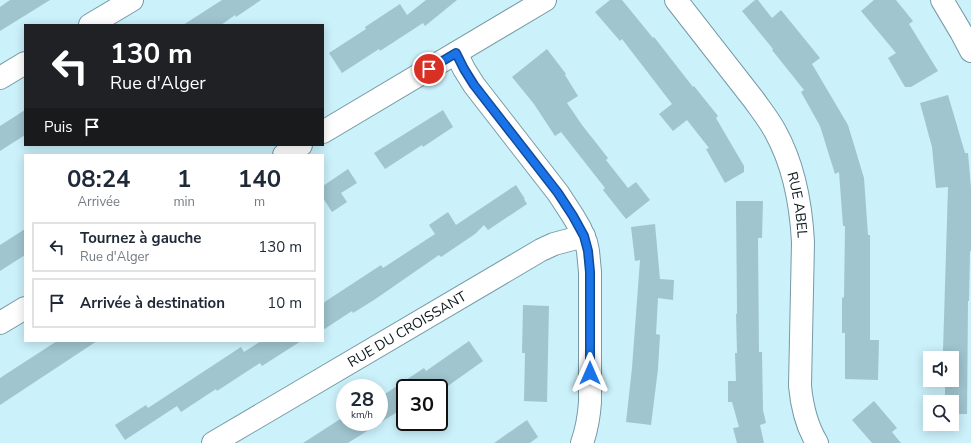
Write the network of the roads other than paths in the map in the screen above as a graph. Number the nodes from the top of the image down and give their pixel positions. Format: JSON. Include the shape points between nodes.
{"nodes":[{"id":1,"x":132,"y":0,"type":"edge"},
{"id":2,"x":545,"y":0,"type":"edge"},
{"id":3,"x":676,"y":0,"type":"edge"},
{"id":4,"x":942,"y":0,"type":"edge"},
{"id":5,"x":92,"y":24,"type":"edge"},
{"id":6,"x":971,"y":51,"type":"edge"},
{"id":7,"x":456,"y":53,"type":"junction"},
{"id":8,"x":24,"y":64,"type":"edge"},
{"id":9,"x":0,"y":78,"type":"edge"},
{"id":10,"x":324,"y":131,"type":"edge"},
{"id":11,"x":299,"y":146,"type":"edge"},
{"id":12,"x":286,"y":154,"type":"edge"},
{"id":13,"x":584,"y":236,"type":"junction"},
{"id":14,"x":24,"y":309,"type":"edge"},
{"id":15,"x":0,"y":323,"type":"edge"},
{"id":16,"x":213,"y":443,"type":"edge"},
{"id":17,"x":582,"y":443,"type":"edge"},
{"id":18,"x":817,"y":443,"type":"edge"}],
"edges":[{"from":1,"to":5,"type":"street"},
{"from":2,"to":7,"type":"street"},
{"from":3,"to":18,"type":"street","name":"RUE ABEL","via":[[754,100],[775,132],[796,186],[803,242],[800,386],[805,418]]},
{"from":4,"to":6,"type":"street"},
{"from":7,"to":10,"type":"street"},
{"from":7,"to":13,"type":"street","via":[[474,85],[558,193]]},
{"from":8,"to":9,"type":"street"},
{"from":11,"to":12,"type":"street"},
{"from":13,"to":16,"type":"street","name":"RUE DU CROISSANT","via":[[541,250]]},
{"from":13,"to":17,"type":"street","via":[[590,272],[590,402],[587,428]]},
{"from":14,"to":15,"type":"street"}]}
